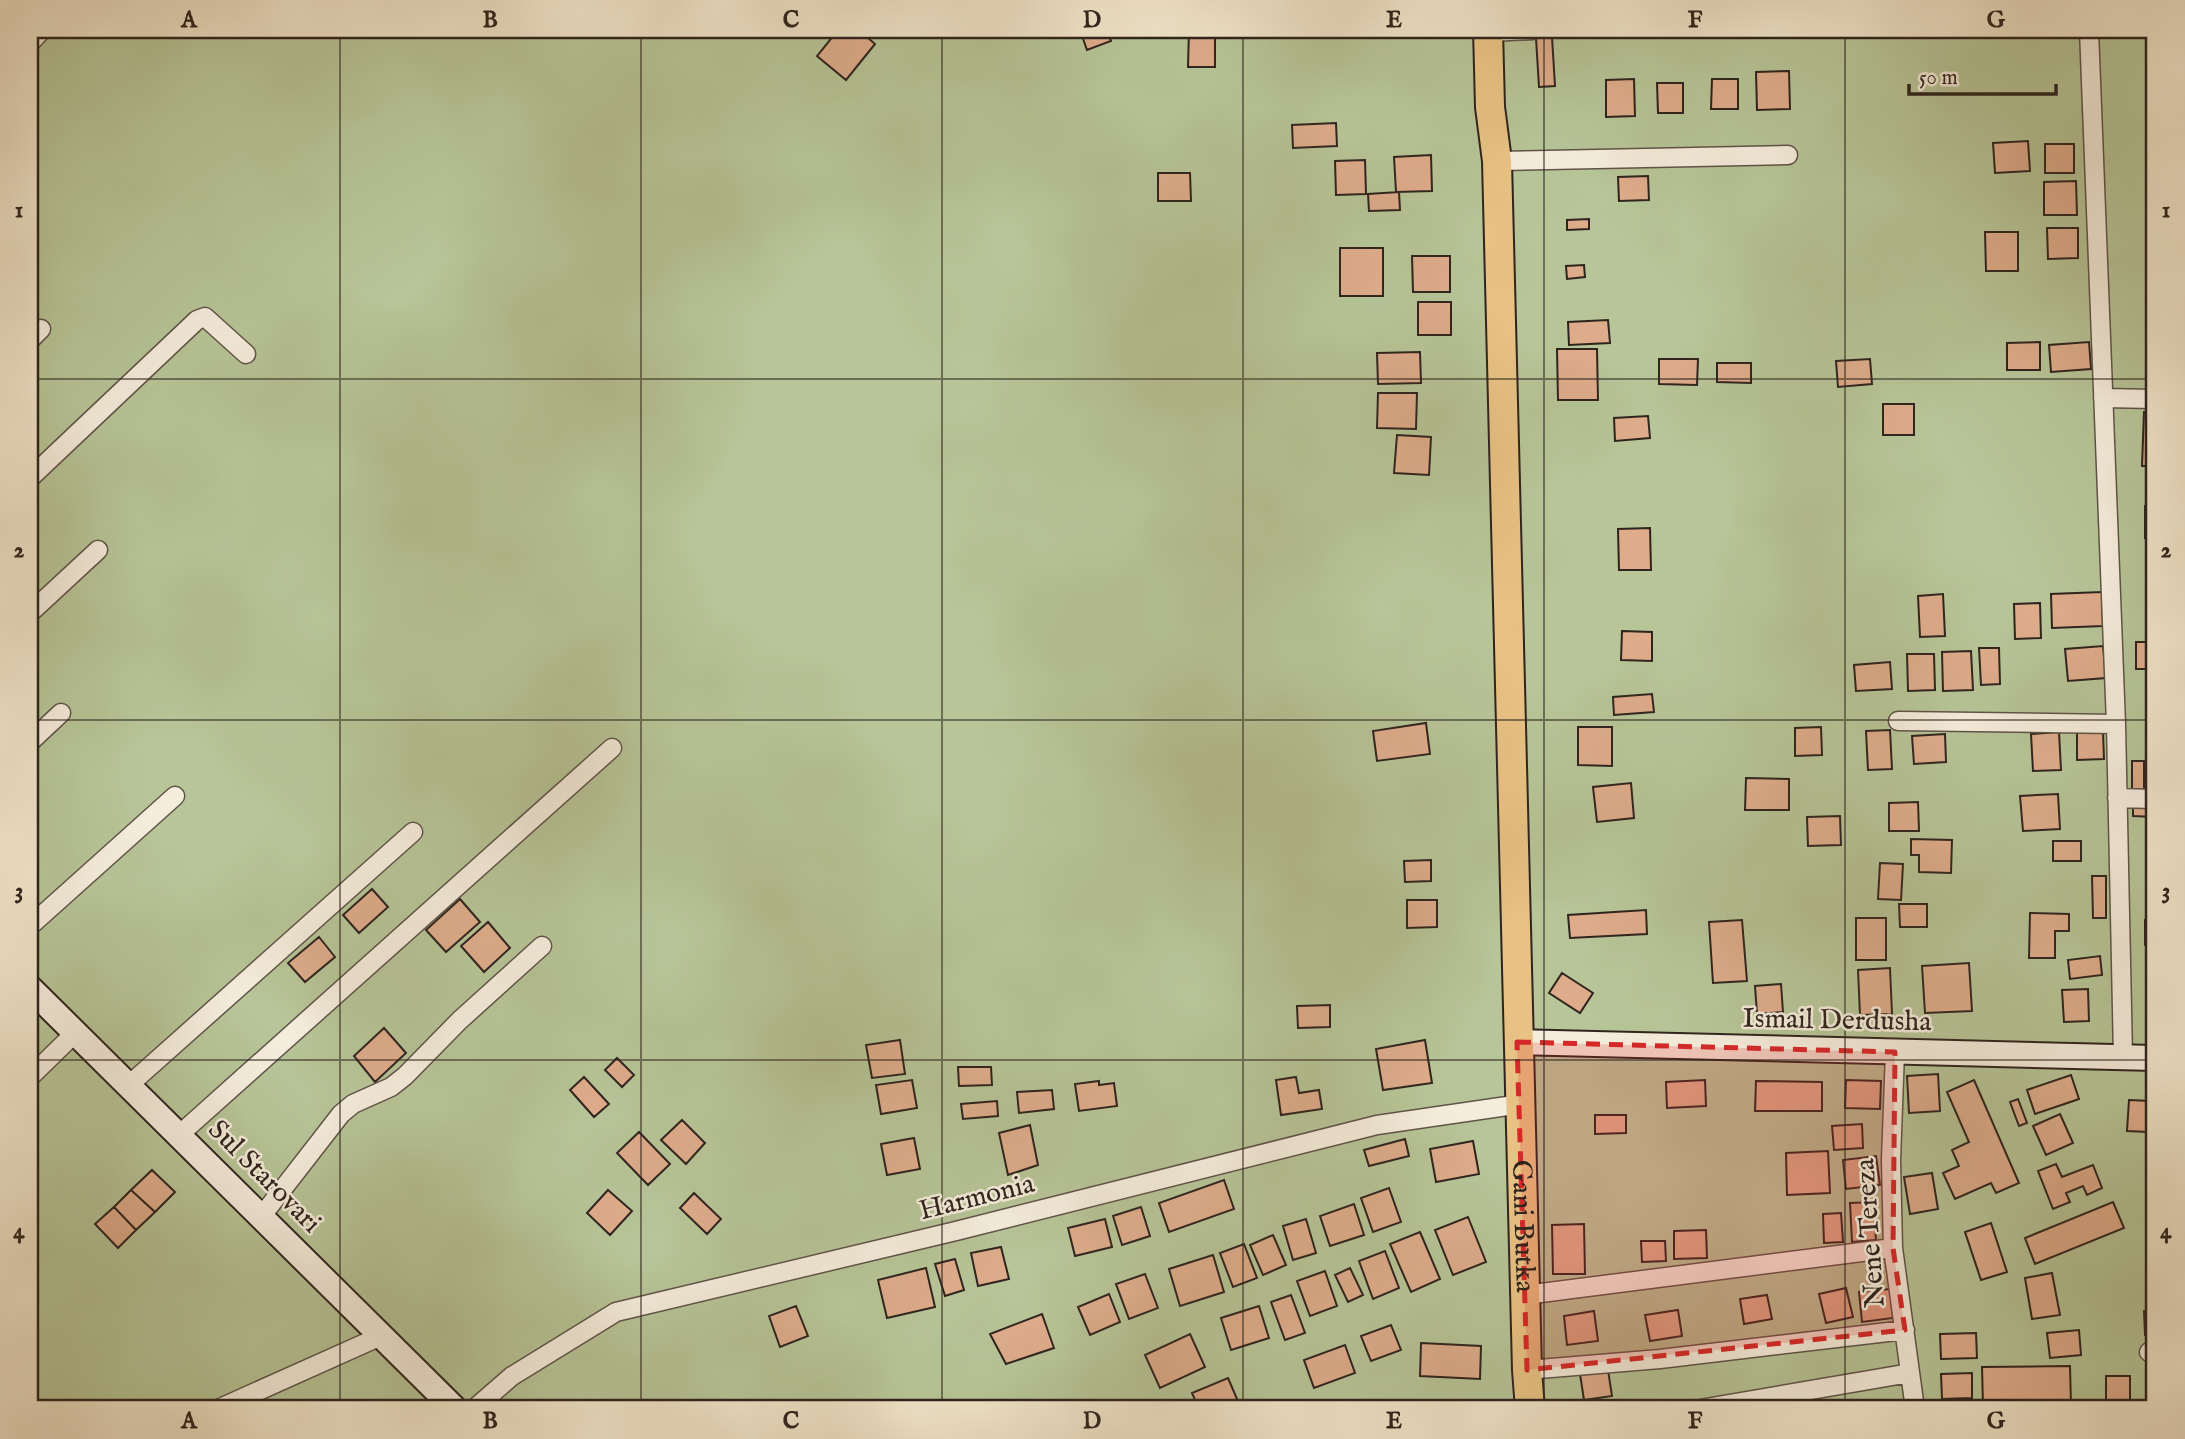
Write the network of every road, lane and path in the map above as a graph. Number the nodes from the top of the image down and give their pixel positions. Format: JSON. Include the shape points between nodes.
{"nodes":[{"id":1,"x":42,"y":30,"type":"edge"},
{"id":2,"x":1533,"y":30,"type":"edge"},
{"id":3,"x":2089,"y":30,"type":"edge"},
{"id":4,"x":1488,"y":31,"type":"edge"},
{"id":5,"x":30,"y":43,"type":"edge"},
{"id":6,"x":1788,"y":155,"type":"dead end"},
{"id":7,"x":1497,"y":161,"type":"junction"},
{"id":8,"x":246,"y":354,"type":"dead end"},
{"id":9,"x":2103,"y":398,"type":"junction"},
{"id":10,"x":2155,"y":399,"type":"edge"},
{"id":11,"x":30,"y":478,"type":"edge"},
{"id":12,"x":98,"y":550,"type":"dead end"},
{"id":13,"x":30,"y":613,"type":"edge"},
{"id":14,"x":61,"y":713,"type":"dead end"},
{"id":15,"x":1898,"y":722,"type":"dead end"},
{"id":16,"x":2116,"y":724,"type":"junction"},
{"id":17,"x":30,"y":742,"type":"edge"},
{"id":18,"x":612,"y":748,"type":"dead end"},
{"id":19,"x":175,"y":796,"type":"dead end"},
{"id":20,"x":2117,"y":798,"type":"junction"},
{"id":21,"x":2155,"y":800,"type":"edge"},
{"id":22,"x":412,"y":832,"type":"dead end"},
{"id":23,"x":30,"y":926,"type":"edge"},
{"id":24,"x":542,"y":946,"type":"dead end"},
{"id":25,"x":30,"y":988,"type":"edge"},
{"id":26,"x":76,"y":1032,"type":"junction"},
{"id":27,"x":1517,"y":1042,"type":"junction"},
{"id":28,"x":1895,"y":1052,"type":"junction"},
{"id":29,"x":2123,"y":1057,"type":"junction"},
{"id":30,"x":2155,"y":1058,"type":"edge"},
{"id":31,"x":30,"y":1077,"type":"edge"},
{"id":32,"x":129,"y":1085,"type":"junction"},
{"id":33,"x":1521,"y":1104,"type":"junction"},
{"id":34,"x":179,"y":1135,"type":"junction"},
{"id":35,"x":261,"y":1217,"type":"junction"},
{"id":36,"x":1893,"y":1248,"type":"junction"},
{"id":37,"x":1525,"y":1295,"type":"junction"},
{"id":38,"x":1905,"y":1330,"type":"junction"},
{"id":39,"x":381,"y":1336,"type":"junction"},
{"id":40,"x":1527,"y":1370,"type":"junction"},
{"id":41,"x":1910,"y":1373,"type":"junction"},
{"id":42,"x":218,"y":1409,"type":"edge"},
{"id":43,"x":455,"y":1409,"type":"edge"},
{"id":44,"x":474,"y":1409,"type":"edge"},
{"id":45,"x":1530,"y":1409,"type":"edge"},
{"id":46,"x":1700,"y":1409,"type":"edge"},
{"id":47,"x":1915,"y":1409,"type":"edge"}],
"edges":[{"from":1,"to":5,"type":"street"},
{"from":2,"to":4,"type":"street"},
{"from":3,"to":9,"type":"street"},
{"from":4,"to":7,"type":"main road","name":"Gani Butka"},
{"from":6,"to":7,"type":"street"},
{"from":7,"to":27,"type":"main road","name":"Gani Butka"},
{"from":8,"to":11,"type":"street","via":[[205,317],[197,320]]},
{"from":9,"to":10,"type":"street"},
{"from":9,"to":16,"type":"street"},
{"from":12,"to":13,"type":"street"},
{"from":14,"to":17,"type":"street"},
{"from":15,"to":16,"type":"street"},
{"from":16,"to":20,"type":"street"},
{"from":18,"to":34,"type":"street"},
{"from":19,"to":23,"type":"street"},
{"from":20,"to":21,"type":"street"},
{"from":20,"to":29,"type":"street"},
{"from":22,"to":32,"type":"street"},
{"from":24,"to":35,"type":"street","via":[[405,1076],[341,1114]]},
{"from":25,"to":26,"type":"main road","name":"Sul Starovari"},
{"from":26,"to":31,"type":"street"},
{"from":26,"to":32,"type":"main road","name":"Sul Starovari"},
{"from":27,"to":28,"type":"main road","name":"Ismail Derdusha"},
{"from":27,"to":33,"type":"main road","name":"Gani Butka"},
{"from":28,"to":29,"type":"main road","name":"Ismail Derdusha"},
{"from":28,"to":36,"type":"street","name":"Nene Tereza"},
{"from":29,"to":30,"type":"main road","name":"Ismail Derdusha"},
{"from":32,"to":34,"type":"main road","name":"Sul Starovari"},
{"from":33,"to":37,"type":"main road","name":"Gani Butka"},
{"from":33,"to":44,"type":"street","name":"Harmonia","via":[[1377,1125],[616,1312],[512,1376]]},
{"from":34,"to":35,"type":"main road","name":"Sul Starovari"},
{"from":35,"to":39,"type":"main road","name":"Sul Starovari"},
{"from":36,"to":37,"type":"street"},
{"from":36,"to":38,"type":"street","name":"Nene Tereza"},
{"from":37,"to":40,"type":"main road","name":"Gani Butka"},
{"from":38,"to":40,"type":"street"},
{"from":38,"to":41,"type":"street","name":"Nene Tereza"},
{"from":39,"to":42,"type":"street"},
{"from":39,"to":43,"type":"main road","name":"Sul Starovari"},
{"from":40,"to":45,"type":"main road","name":"Gani Butka"},
{"from":41,"to":46,"type":"street"},
{"from":41,"to":47,"type":"street","name":"Nene Tereza"}]}
